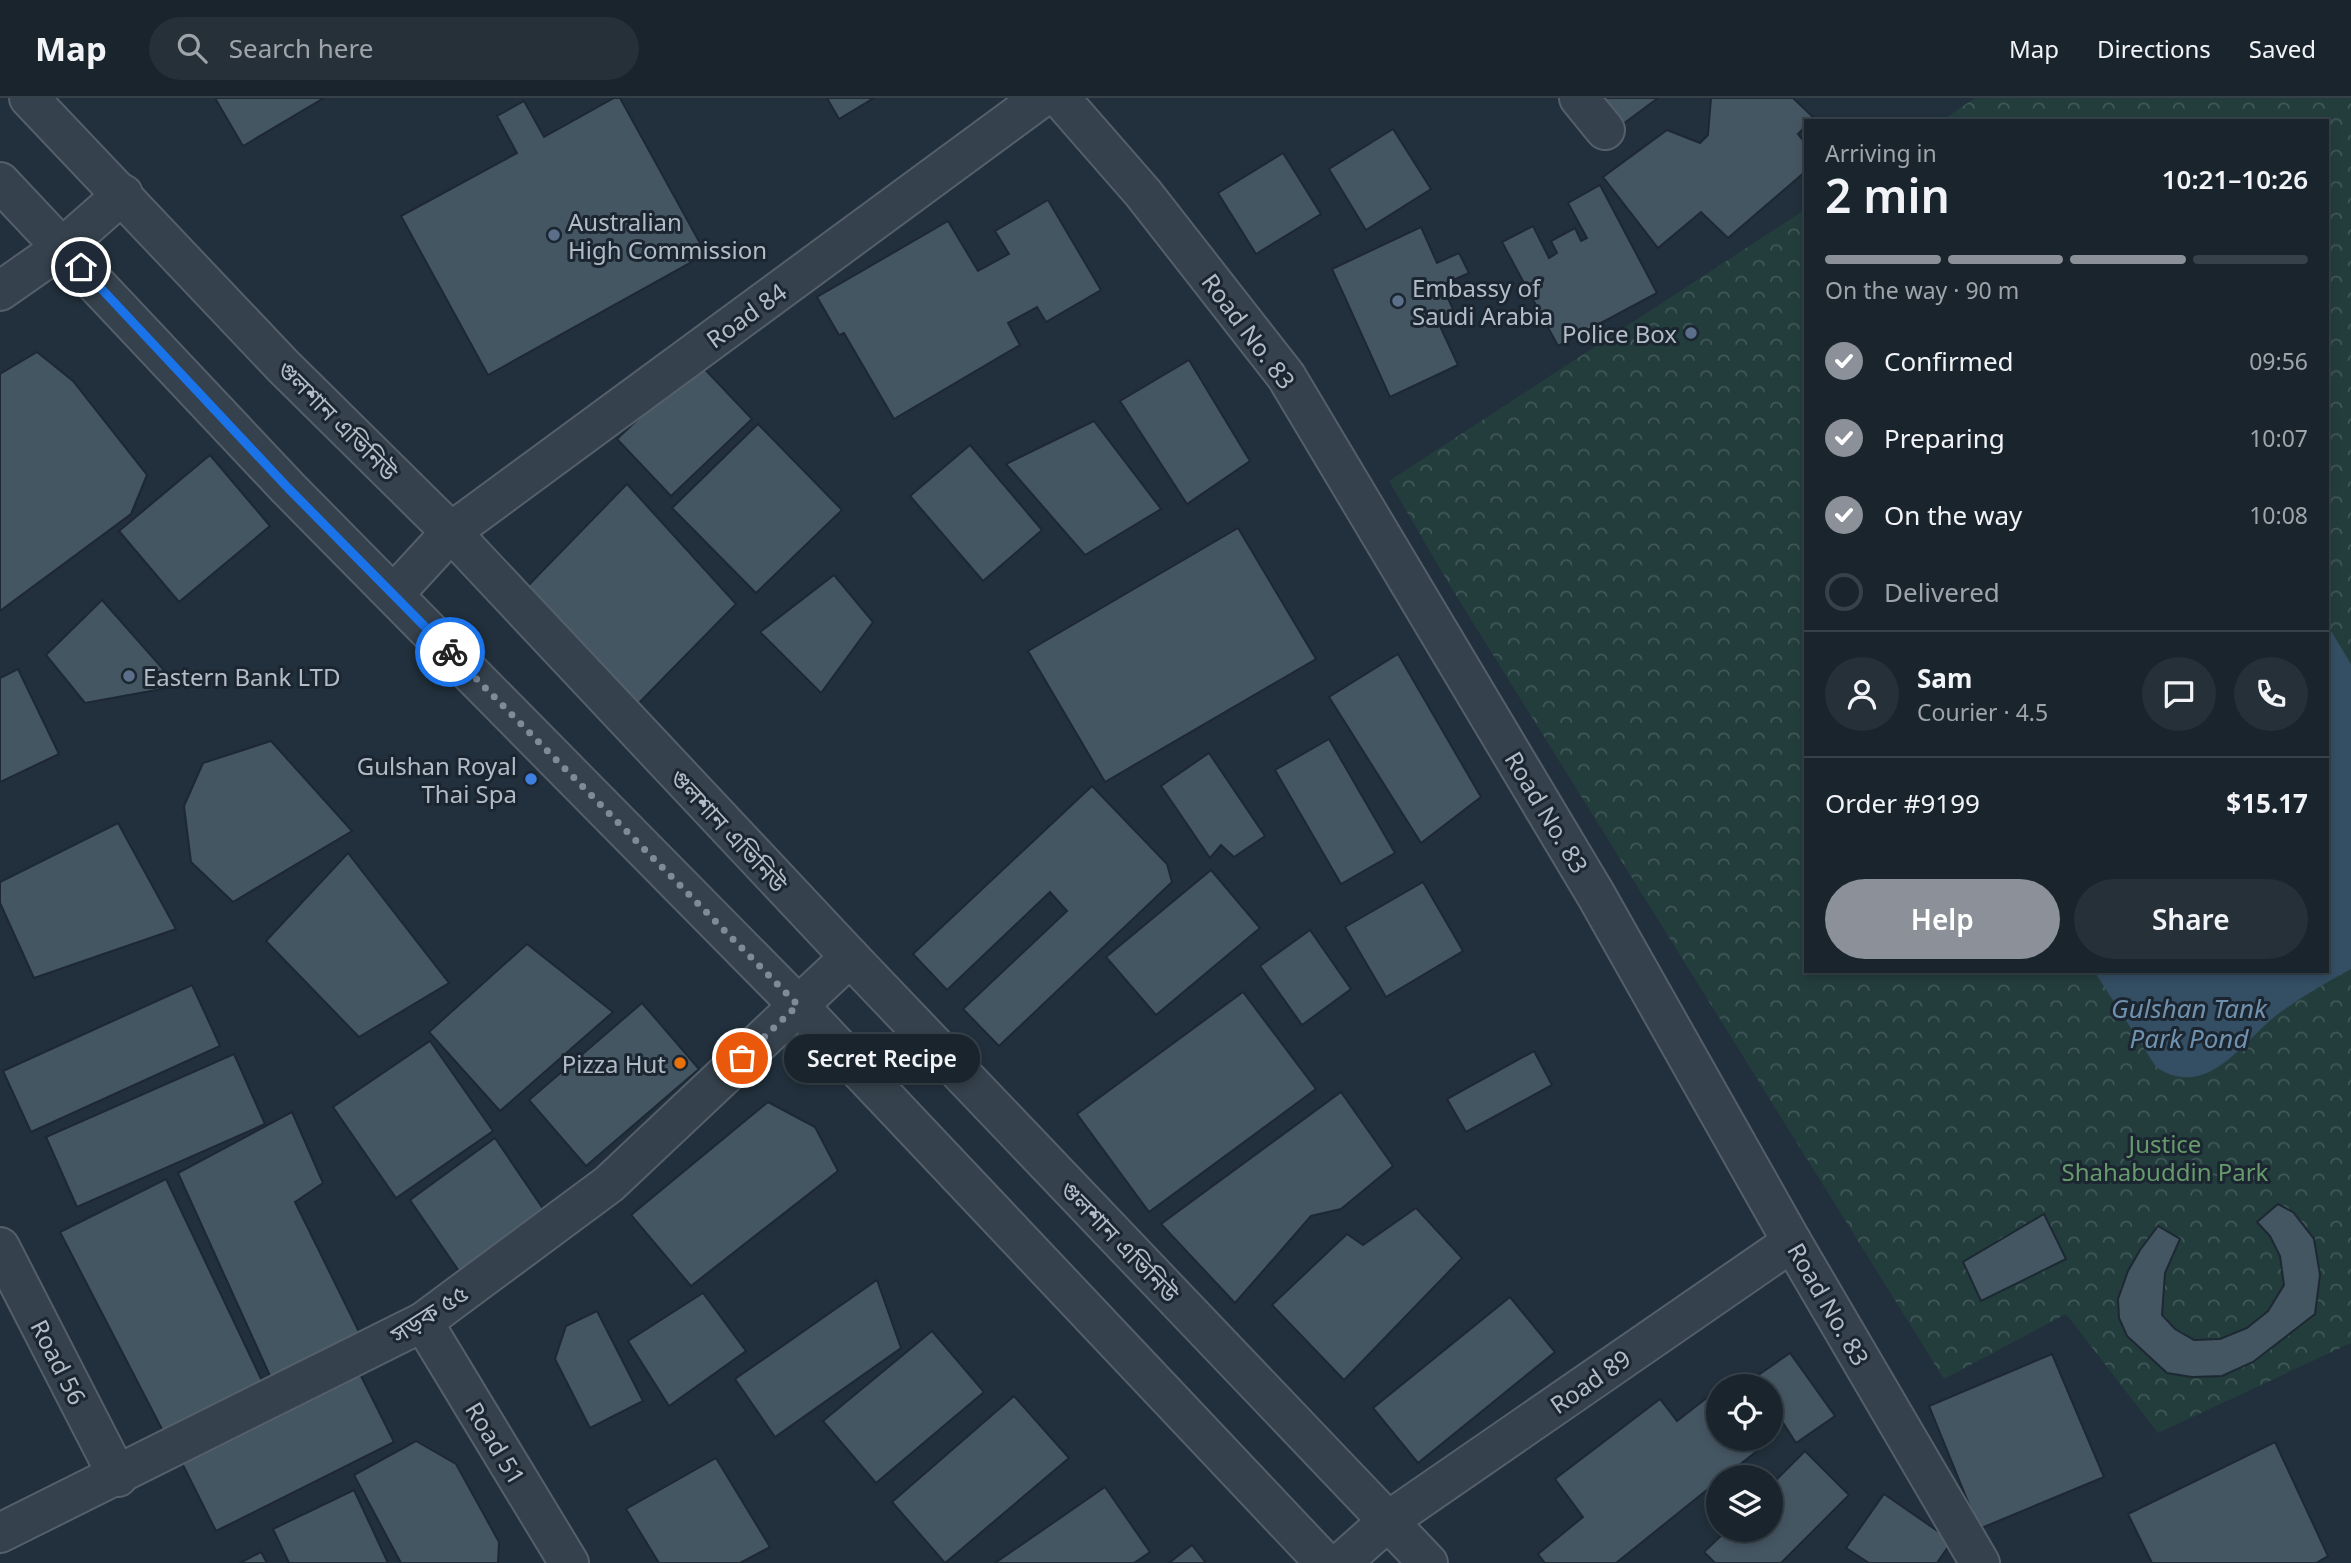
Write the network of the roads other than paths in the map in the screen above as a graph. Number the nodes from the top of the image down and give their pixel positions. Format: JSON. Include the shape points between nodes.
{"nodes":[{"id":1,"x":29,"y":98,"type":"edge"},
{"id":2,"x":1041,"y":98,"type":"edge"},
{"id":3,"x":1060,"y":98,"type":"edge"},
{"id":4,"x":1579,"y":98,"type":"edge"},
{"id":5,"x":1605,"y":130,"type":"dead end"},
{"id":6,"x":0,"y":182,"type":"edge"},
{"id":7,"x":123,"y":194,"type":"junction"},
{"id":8,"x":63,"y":247,"type":"junction"},
{"id":9,"x":0,"y":291,"type":"edge"},
{"id":10,"x":451,"y":532,"type":"junction"},
{"id":11,"x":394,"y":594,"type":"junction"},
{"id":12,"x":850,"y":957,"type":"junction"},
{"id":13,"x":798,"y":1005,"type":"junction"},
{"id":14,"x":1792,"y":1242,"type":"junction"},
{"id":15,"x":0,"y":1247,"type":"edge"},
{"id":16,"x":423,"y":1322,"type":"junction"},
{"id":17,"x":118,"y":1476,"type":"junction"},
{"id":18,"x":1388,"y":1521,"type":"junction"},
{"id":19,"x":0,"y":1533,"type":"edge"},
{"id":20,"x":569,"y":1563,"type":"edge"},
{"id":21,"x":1325,"y":1563,"type":"edge"},
{"id":22,"x":1341,"y":1563,"type":"edge"},
{"id":23,"x":1428,"y":1563,"type":"edge"},
{"id":24,"x":1980,"y":1563,"type":"edge"}],
"edges":[{"from":1,"to":7,"type":"street","name":"গুলশান এভিনিউ"},
{"from":2,"to":10,"type":"street","name":"Road 84"},
{"from":3,"to":14,"type":"street","name":"Road No. 83","via":[[1143,193],[1286,376],[1596,895]]},
{"from":4,"to":5,"type":"street"},
{"from":6,"to":8,"type":"street"},
{"from":7,"to":8,"type":"street"},
{"from":7,"to":10,"type":"street","name":"গুলশান এভিনিউ","via":[[283,366]]},
{"from":8,"to":9,"type":"street"},
{"from":8,"to":11,"type":"street","via":[[288,488]]},
{"from":10,"to":11,"type":"street","name":"Road 84"},
{"from":10,"to":12,"type":"street","name":"গুলশান এভিনিউ"},
{"from":11,"to":13,"type":"street"},
{"from":12,"to":13,"type":"street","name":"সড়ক ৫৫"},
{"from":12,"to":18,"type":"street","name":"গুলশান এভিনিউ"},
{"from":13,"to":16,"type":"street","name":"সড়ক ৫৫","via":[[609,1184]]},
{"from":13,"to":21,"type":"street"},
{"from":14,"to":18,"type":"street","name":"Road 89"},
{"from":14,"to":24,"type":"street","name":"Road No. 83"},
{"from":15,"to":17,"type":"street","name":"Road 56"},
{"from":16,"to":17,"type":"street","name":"সড়ক ৫৫"},
{"from":16,"to":20,"type":"street","name":"Road 51"},
{"from":17,"to":19,"type":"street","name":"সড়ক ৫৫"},
{"from":18,"to":22,"type":"street","name":"Road 89"},
{"from":18,"to":23,"type":"street","name":"গুলশান এভিনিউ"}]}
